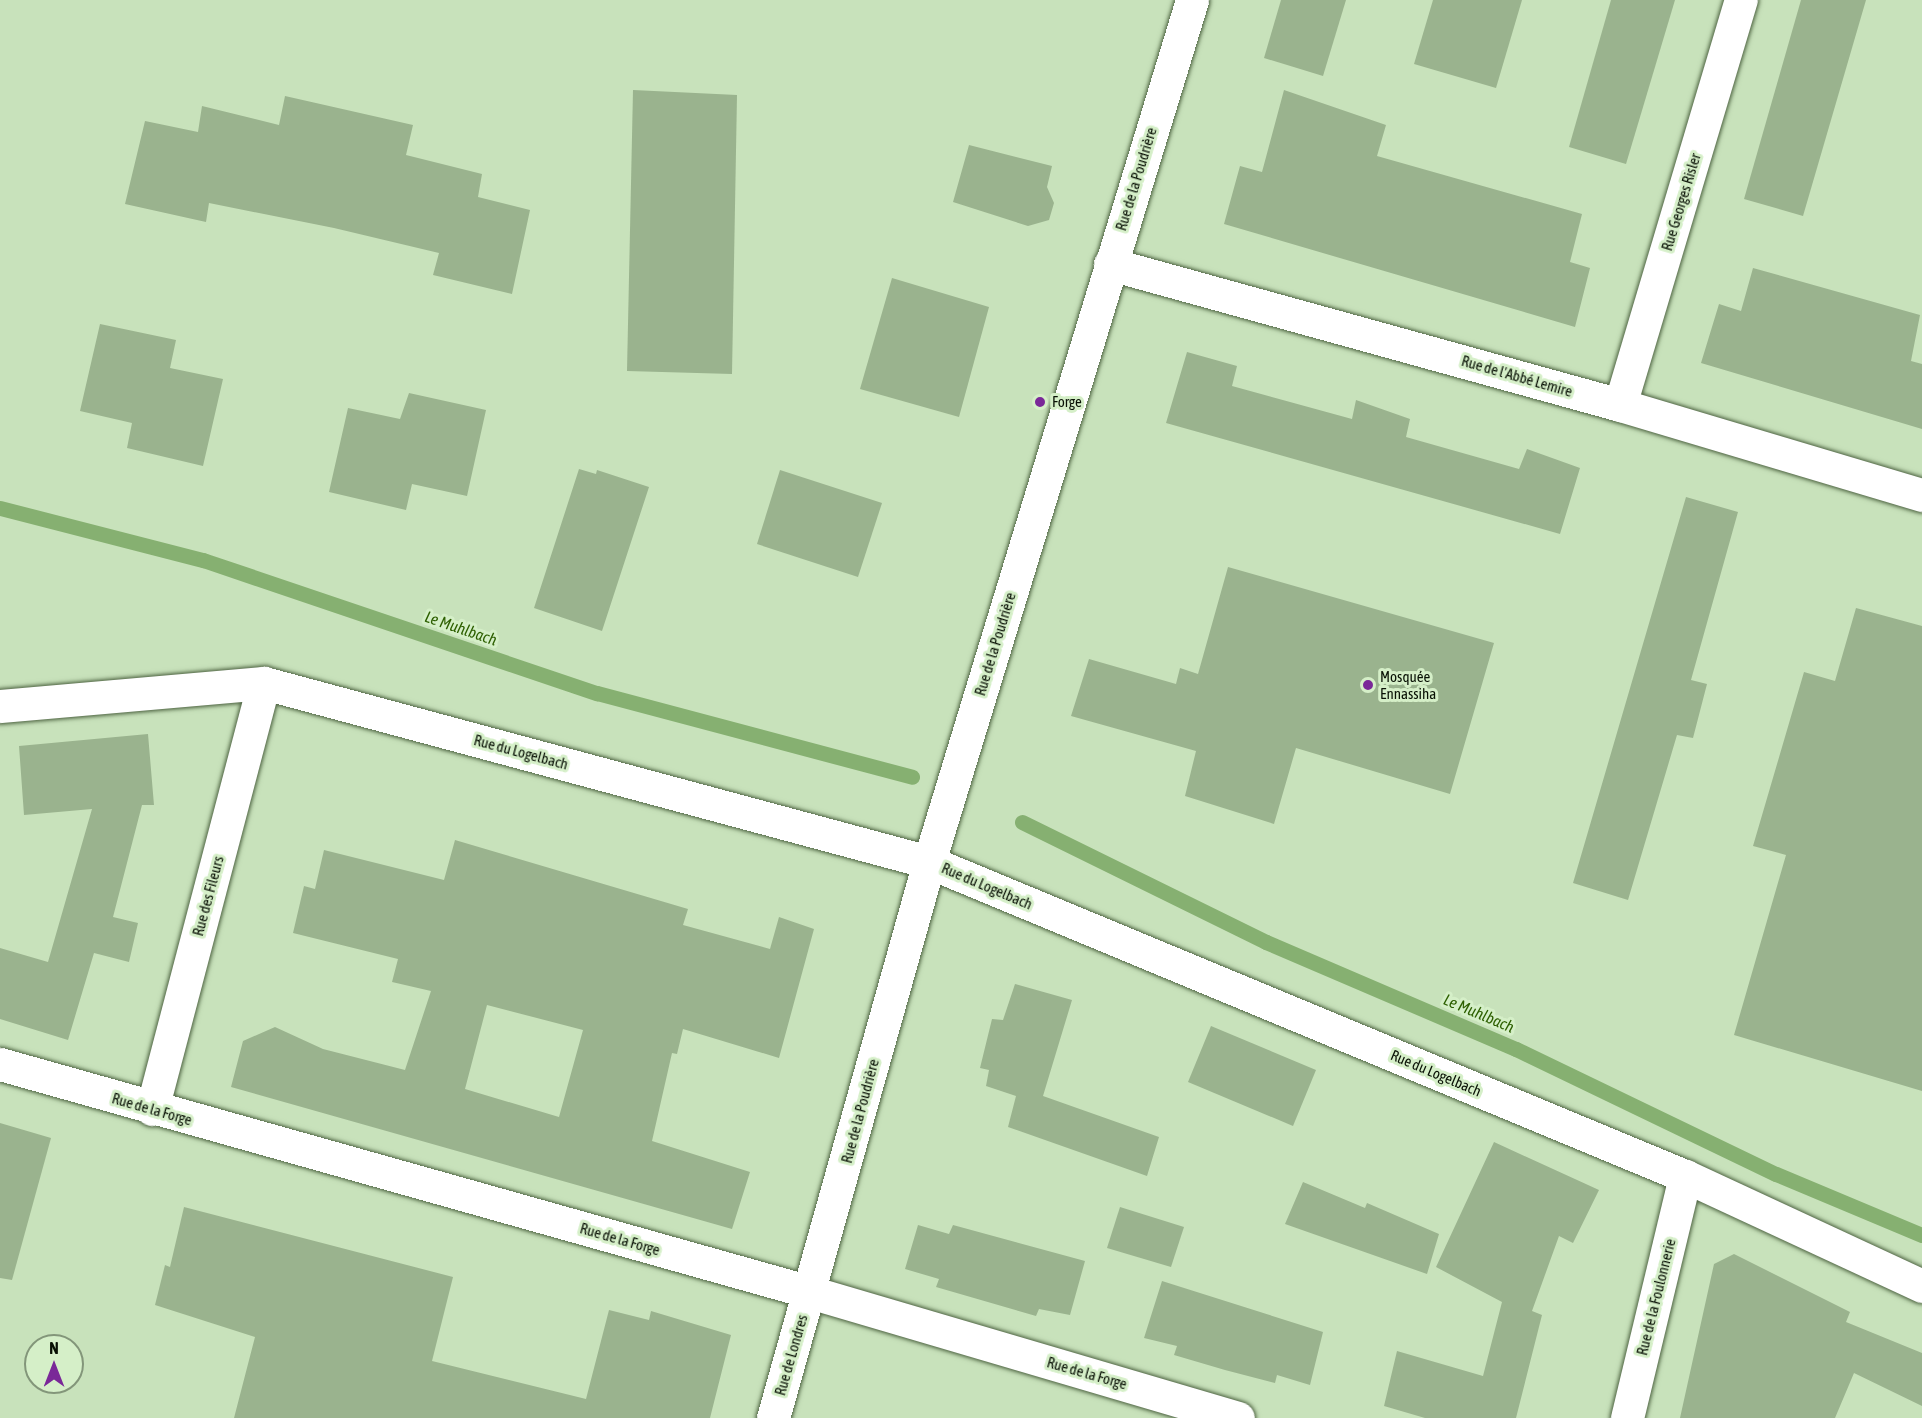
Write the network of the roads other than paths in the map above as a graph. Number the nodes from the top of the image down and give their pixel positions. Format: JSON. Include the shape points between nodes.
{"nodes":[{"id":1,"x":1192,"y":0,"type":"edge"},
{"id":2,"x":1741,"y":0,"type":"edge"},
{"id":3,"x":1110,"y":264,"type":"junction"},
{"id":4,"x":1620,"y":405,"type":"junction"},
{"id":5,"x":1922,"y":495,"type":"edge"},
{"id":6,"x":264,"y":683,"type":"junction"},
{"id":7,"x":0,"y":706,"type":"edge"},
{"id":8,"x":929,"y":862,"type":"junction"},
{"id":9,"x":0,"y":1064,"type":"edge"},
{"id":10,"x":152,"y":1109,"type":"junction"},
{"id":11,"x":1685,"y":1176,"type":"junction"},
{"id":12,"x":1922,"y":1286,"type":"edge"},
{"id":13,"x":810,"y":1292,"type":"junction"},
{"id":14,"x":773,"y":1418,"type":"edge"},
{"id":15,"x":1238,"y":1418,"type":"edge"},
{"id":16,"x":1627,"y":1418,"type":"edge"}],
"edges":[{"from":1,"to":3,"type":"street","name":"Rue de la Poudrière"},
{"from":2,"to":4,"type":"street","name":"Rue Georges Risler"},
{"from":3,"to":4,"type":"street","name":"Rue de l'Abbé Lemire"},
{"from":3,"to":8,"type":"street","name":"Rue de la Poudrière"},
{"from":4,"to":5,"type":"street","name":"Rue de l'Abbé Lemire"},
{"from":6,"to":7,"type":"street","name":"Rue du Logelbach"},
{"from":6,"to":8,"type":"street","name":"Rue du Logelbach"},
{"from":6,"to":10,"type":"street","name":"Rue des Fileurs"},
{"from":8,"to":11,"type":"street","name":"Rue du Logelbach"},
{"from":8,"to":13,"type":"street","name":"Rue de la Poudrière"},
{"from":9,"to":10,"type":"street","name":"Rue de la Forge"},
{"from":10,"to":13,"type":"street","name":"Rue de la Forge"},
{"from":11,"to":12,"type":"street","name":"Rue du Logelbach"},
{"from":11,"to":16,"type":"street","name":"Rue de la Foulonnerie"},
{"from":13,"to":14,"type":"street","name":"Rue de Londres"},
{"from":13,"to":15,"type":"street","name":"Rue de la Forge"}]}
